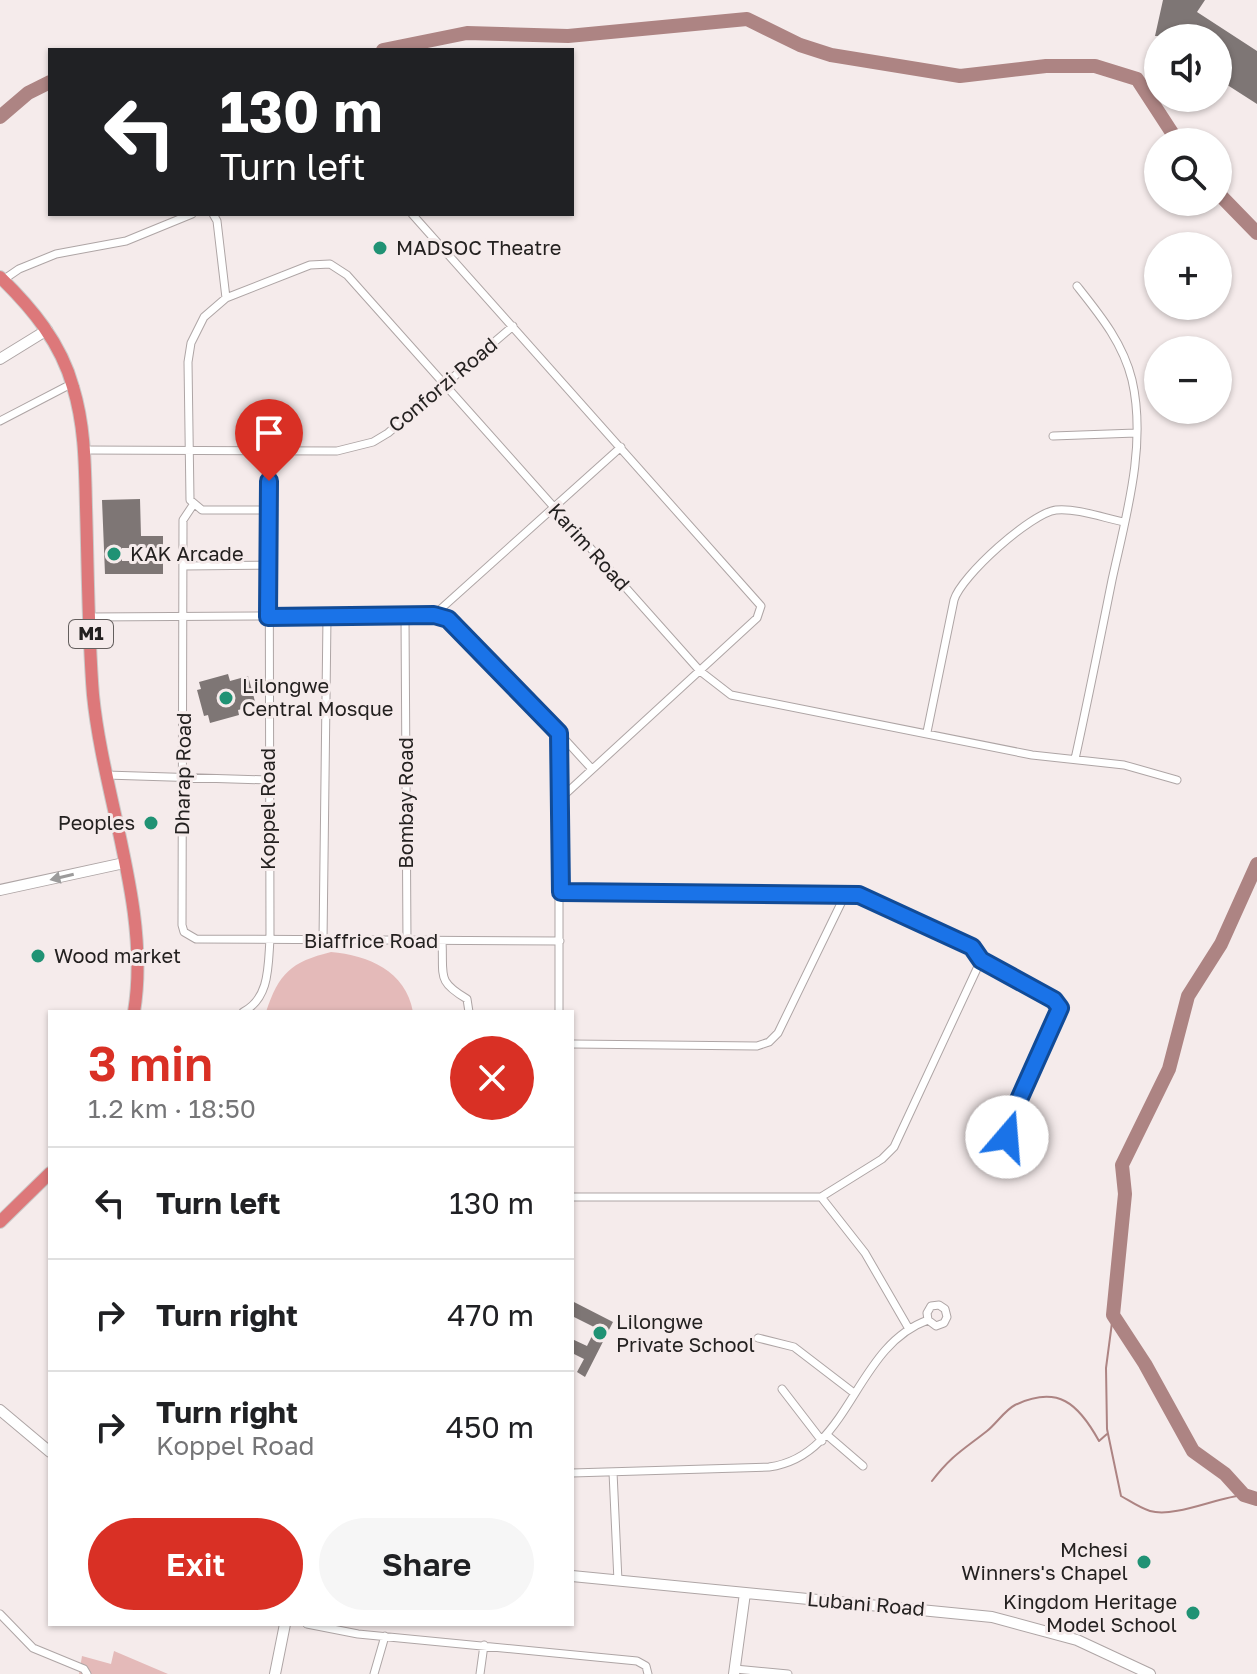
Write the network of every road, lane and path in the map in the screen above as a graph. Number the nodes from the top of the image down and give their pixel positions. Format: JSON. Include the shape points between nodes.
{"nodes":[{"id":1,"x":187,"y":216,"type":"edge"},
{"id":2,"x":214,"y":216,"type":"edge"},
{"id":3,"x":414,"y":216,"type":"edge"},
{"id":4,"x":2,"y":279,"type":"edge"},
{"id":5,"x":1077,"y":286,"type":"dead end"},
{"id":6,"x":226,"y":298,"type":"junction"},
{"id":7,"x":513,"y":326,"type":"junction"},
{"id":8,"x":47,"y":330,"type":"junction"},
{"id":9,"x":0,"y":359,"type":"edge"},
{"id":10,"x":73,"y":383,"type":"junction"},
{"id":11,"x":443,"y":385,"type":"junction"},
{"id":12,"x":0,"y":421,"type":"edge"},
{"id":13,"x":1136,"y":433,"type":"junction"},
{"id":14,"x":1053,"y":436,"type":"dead end"},
{"id":15,"x":621,"y":447,"type":"junction"},
{"id":16,"x":84,"y":450,"type":"junction"},
{"id":17,"x":189,"y":452,"type":"junction"},
{"id":18,"x":269,"y":452,"type":"junction"},
{"id":19,"x":193,"y":505,"type":"junction"},
{"id":20,"x":553,"y":508,"type":"junction"},
{"id":21,"x":269,"y":510,"type":"junction"},
{"id":22,"x":1124,"y":522,"type":"junction"},
{"id":23,"x":269,"y":565,"type":"junction"},
{"id":24,"x":183,"y":566,"type":"junction"},
{"id":25,"x":183,"y":615,"type":"junction"},
{"id":26,"x":434,"y":615,"type":"junction"},
{"id":27,"x":90,"y":617,"type":"junction"},
{"id":28,"x":268,"y":617,"type":"junction"},
{"id":29,"x":327,"y":617,"type":"junction"},
{"id":30,"x":405,"y":617,"type":"junction"},
{"id":31,"x":700,"y":671,"type":"junction"},
{"id":32,"x":927,"y":732,"type":"junction"},
{"id":33,"x":559,"y":733,"type":"junction"},
{"id":34,"x":1075,"y":759,"type":"junction"},
{"id":35,"x":591,"y":768,"type":"junction"},
{"id":36,"x":106,"y":775,"type":"junction"},
{"id":37,"x":184,"y":778,"type":"junction"},
{"id":38,"x":268,"y":780,"type":"junction"},
{"id":39,"x":1177,"y":780,"type":"dead end"},
{"id":40,"x":561,"y":798,"type":"junction"},
{"id":41,"x":124,"y":863,"type":"junction"},
{"id":42,"x":0,"y":890,"type":"edge"},
{"id":43,"x":561,"y":892,"type":"junction"},
{"id":44,"x":846,"y":893,"type":"junction"},
{"id":45,"x":184,"y":932,"type":"joint"},
{"id":46,"x":270,"y":939,"type":"junction"},
{"id":47,"x":323,"y":941,"type":"junction"},
{"id":48,"x":407,"y":941,"type":"junction"},
{"id":49,"x":442,"y":941,"type":"junction"},
{"id":50,"x":560,"y":941,"type":"junction"},
{"id":51,"x":981,"y":960,"type":"junction"},
{"id":52,"x":138,"y":1010,"type":"edge"},
{"id":53,"x":246,"y":1010,"type":"edge"},
{"id":54,"x":469,"y":1010,"type":"edge"},
{"id":55,"x":559,"y":1010,"type":"edge"},
{"id":56,"x":574,"y":1044,"type":"edge"},
{"id":57,"x":989,"y":1138,"type":"dead end"},
{"id":58,"x":48,"y":1175,"type":"edge"},
{"id":59,"x":574,"y":1197,"type":"edge"},
{"id":60,"x":821,"y":1197,"type":"junction"},
{"id":61,"x":1,"y":1219,"type":"edge"},
{"id":62,"x":928,"y":1320,"type":"dead end"},
{"id":63,"x":909,"y":1329,"type":"junction"},
{"id":64,"x":758,"y":1338,"type":"dead end"},
{"id":65,"x":782,"y":1389,"type":"dead end"},
{"id":66,"x":854,"y":1393,"type":"junction"},
{"id":67,"x":0,"y":1410,"type":"edge"},
{"id":68,"x":825,"y":1438,"type":"junction"},
{"id":69,"x":48,"y":1450,"type":"edge"},
{"id":70,"x":863,"y":1466,"type":"dead end"},
{"id":71,"x":613,"y":1472,"type":"junction"},
{"id":72,"x":574,"y":1473,"type":"edge"},
{"id":73,"x":574,"y":1576,"type":"edge"},
{"id":74,"x":618,"y":1581,"type":"junction"},
{"id":75,"x":745,"y":1593,"type":"junction"},
{"id":76,"x":0,"y":1614,"type":"edge"},
{"id":77,"x":285,"y":1626,"type":"edge"},
{"id":78,"x":320,"y":1626,"type":"edge"},
{"id":79,"x":385,"y":1636,"type":"junction"},
{"id":80,"x":484,"y":1645,"type":"junction"},
{"id":81,"x":734,"y":1671,"type":"edge"},
{"id":82,"x":87,"y":1674,"type":"edge"},
{"id":83,"x":275,"y":1674,"type":"edge"},
{"id":84,"x":374,"y":1674,"type":"edge"},
{"id":85,"x":480,"y":1674,"type":"edge"},
{"id":86,"x":648,"y":1674,"type":"edge"},
{"id":87,"x":788,"y":1674,"type":"edge"},
{"id":88,"x":1150,"y":1674,"type":"edge"}],
"edges":[{"from":1,"to":4,"type":"street","via":[[126,241],[56,254]]},
{"from":2,"to":6,"type":"street"},
{"from":3,"to":7,"type":"street"},
{"from":4,"to":8,"type":"highway","number":"M1"},
{"from":5,"to":13,"type":"street","via":[[1125,358],[1134,391]]},
{"from":6,"to":11,"type":"street","name":"Karim Road","via":[[310,265],[330,264],[347,275]]},
{"from":6,"to":17,"type":"street","name":"Karim Road","via":[[204,317],[191,343]]},
{"from":7,"to":11,"type":"street","name":"Conforzi Road"},
{"from":7,"to":15,"type":"street"},
{"from":8,"to":9,"type":"street"},
{"from":8,"to":10,"type":"highway","number":"M1"},
{"from":10,"to":12,"type":"street"},
{"from":10,"to":16,"type":"highway","number":"M1"},
{"from":11,"to":18,"type":"street","name":"Conforzi Road","via":[[373,442],[337,451]]},
{"from":11,"to":20,"type":"street","name":"Karim Road"},
{"from":13,"to":14,"type":"street"},
{"from":13,"to":22,"type":"street"},
{"from":15,"to":20,"type":"street"},
{"from":15,"to":31,"type":"street","via":[[761,606],[757,618]]},
{"from":16,"to":17,"type":"street","name":"Conforzi Road"},
{"from":16,"to":27,"type":"highway","number":"M1"},
{"from":17,"to":18,"type":"street","name":"Conforzi Road"},
{"from":17,"to":19,"type":"street","name":"Karim Road"},
{"from":18,"to":21,"type":"street","name":"Koppel Road"},
{"from":19,"to":21,"type":"street","via":[[202,510]]},
{"from":19,"to":24,"type":"street","name":"Dharap Road","via":[[183,520]]},
{"from":20,"to":26,"type":"street"},
{"from":20,"to":31,"type":"street","name":"Karim Road"},
{"from":21,"to":23,"type":"street","name":"Koppel Road"},
{"from":22,"to":32,"type":"street","via":[[1065,510],[1045,513],[962,583]]},
{"from":22,"to":34,"type":"street"},
{"from":23,"to":24,"type":"street"},
{"from":23,"to":28,"type":"street","name":"Koppel Road"},
{"from":24,"to":25,"type":"street","name":"Dharap Road"},
{"from":25,"to":27,"type":"street"},
{"from":25,"to":28,"type":"street"},
{"from":25,"to":37,"type":"street","name":"Dharap Road"},
{"from":26,"to":30,"type":"street"},
{"from":26,"to":33,"type":"street","via":[[457,627]]},
{"from":27,"to":36,"type":"highway","number":"M1"},
{"from":28,"to":29,"type":"street"},
{"from":28,"to":38,"type":"street","name":"Koppel Road"},
{"from":29,"to":30,"type":"street"},
{"from":29,"to":47,"type":"street"},
{"from":30,"to":48,"type":"street","name":"Bombay Road"},
{"from":31,"to":32,"type":"street","name":"Karim Road","via":[[739,698]]},
{"from":31,"to":35,"type":"street"},
{"from":32,"to":34,"type":"street","name":"Karim Road"},
{"from":33,"to":35,"type":"street"},
{"from":33,"to":40,"type":"street"},
{"from":34,"to":39,"type":"street","name":"Karim Road","via":[[1124,765]]},
{"from":35,"to":40,"type":"street"},
{"from":36,"to":37,"type":"street"},
{"from":36,"to":41,"type":"highway","number":"M1"},
{"from":37,"to":38,"type":"street"},
{"from":37,"to":45,"type":"street","name":"Dharap Road"},
{"from":38,"to":46,"type":"street","name":"Koppel Road"},
{"from":40,"to":43,"type":"street"},
{"from":41,"to":42,"type":"street","one_way":true},
{"from":41,"to":52,"type":"highway","number":"M1","via":[[139,962]]},
{"from":43,"to":44,"type":"street"},
{"from":43,"to":50,"type":"street"},
{"from":44,"to":51,"type":"street","via":[[874,900],[958,940],[976,950]]},
{"from":44,"to":56,"type":"street","via":[[769,1042]]},
{"from":45,"to":46,"type":"street","name":"Biaffrice Road","via":[[196,939]]},
{"from":46,"to":47,"type":"street","name":"Biaffrice Road"},
{"from":46,"to":53,"type":"street","name":"Koppel Road","via":[[262,993]]},
{"from":47,"to":48,"type":"street","name":"Biaffrice Road"},
{"from":48,"to":49,"type":"street","name":"Biaffrice Road"},
{"from":49,"to":50,"type":"street","name":"Biaffrice Road"},
{"from":49,"to":54,"type":"street","via":[[446,984],[467,999]]},
{"from":50,"to":55,"type":"street"},
{"from":51,"to":57,"type":"street","via":[[1048,995],[1060,1008],[1007,1137]]},
{"from":51,"to":60,"type":"street","via":[[894,1147]]},
{"from":58,"to":61,"type":"highway"},
{"from":59,"to":60,"type":"street"},
{"from":60,"to":63,"type":"street","via":[[865,1253]]},
{"from":62,"to":63,"type":"street"},
{"from":63,"to":66,"type":"street"},
{"from":64,"to":66,"type":"street","via":[[794,1347]]},
{"from":65,"to":68,"type":"street"},
{"from":66,"to":68,"type":"street"},
{"from":67,"to":69,"type":"street"},
{"from":68,"to":70,"type":"street"},
{"from":68,"to":71,"type":"street","via":[[807,1454],[781,1465]]},
{"from":71,"to":72,"type":"street"},
{"from":71,"to":74,"type":"street"},
{"from":73,"to":74,"type":"street","name":"Lubani Road"},
{"from":74,"to":75,"type":"street","name":"Lubani Road"},
{"from":75,"to":81,"type":"street"},
{"from":75,"to":88,"type":"street","name":"Lubani Road","via":[[1008,1620],[1077,1640]]},
{"from":76,"to":82,"type":"street","via":[[33,1648]]},
{"from":77,"to":83,"type":"street"},
{"from":78,"to":79,"type":"street"},
{"from":79,"to":80,"type":"street"},
{"from":79,"to":84,"type":"street"},
{"from":80,"to":85,"type":"street"},
{"from":80,"to":86,"type":"street","via":[[637,1661]]},
{"from":81,"to":87,"type":"street"}]}
